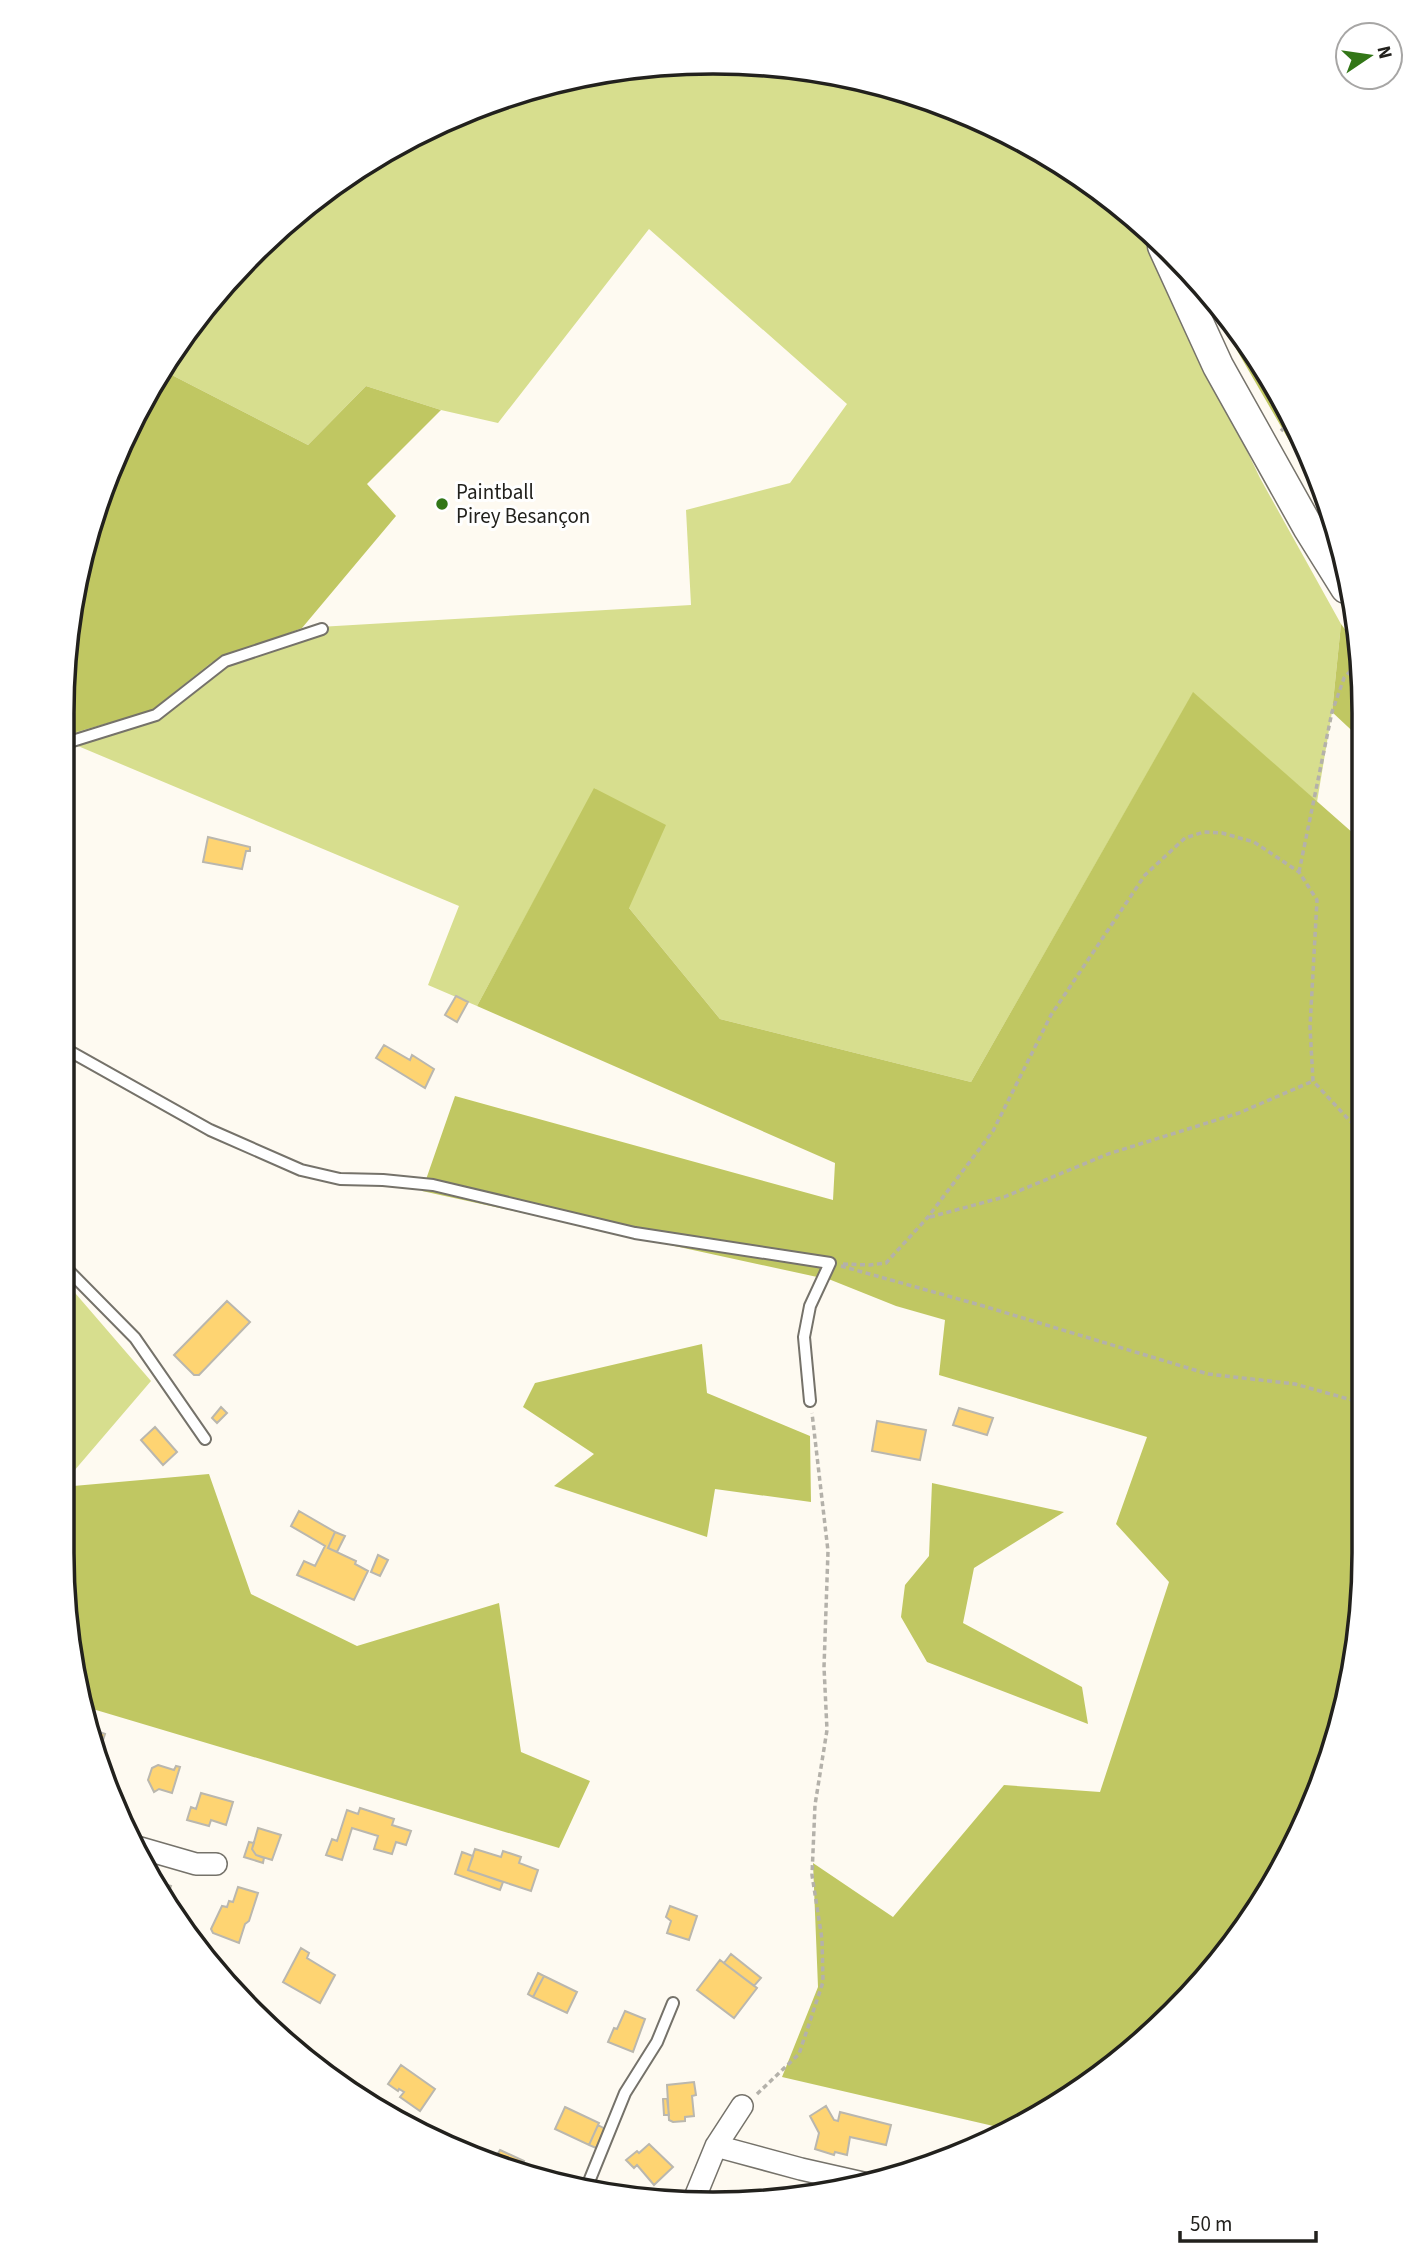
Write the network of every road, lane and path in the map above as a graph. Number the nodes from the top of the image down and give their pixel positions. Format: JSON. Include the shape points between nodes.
{"nodes":[{"id":1,"x":1175,"y":273,"type":"edge"},
{"id":2,"x":1335,"y":572,"type":"edge"},
{"id":3,"x":322,"y":629,"type":"dead end"},
{"id":4,"x":1350,"y":671,"type":"edge"},
{"id":5,"x":74,"y":741,"type":"edge"},
{"id":6,"x":1299,"y":872,"type":"junction"},
{"id":7,"x":74,"y":1054,"type":"edge"},
{"id":8,"x":1313,"y":1081,"type":"junction"},
{"id":9,"x":1352,"y":1122,"type":"edge"},
{"id":10,"x":928,"y":1217,"type":"junction"},
{"id":11,"x":830,"y":1263,"type":"junction"},
{"id":12,"x":74,"y":1276,"type":"edge"},
{"id":13,"x":1352,"y":1400,"type":"edge"},
{"id":14,"x":810,"y":1401,"type":"joint"},
{"id":15,"x":205,"y":1438,"type":"dead end"},
{"id":16,"x":146,"y":1850,"type":"edge"},
{"id":17,"x":216,"y":1864,"type":"dead end"},
{"id":18,"x":673,"y":2003,"type":"dead end"},
{"id":19,"x":741,"y":2106,"type":"joint"},
{"id":20,"x":716,"y":2146,"type":"junction"},
{"id":21,"x":845,"y":2178,"type":"edge"},
{"id":22,"x":590,"y":2180,"type":"edge"},
{"id":23,"x":697,"y":2192,"type":"edge"}],
"edges":[{"from":1,"to":2,"type":"main road","via":[[1218,366]]},
{"from":3,"to":5,"type":"lane","via":[[225,661],[156,715]]},
{"from":4,"to":6,"type":"path","via":[[1332,712]]},
{"from":6,"to":8,"type":"path","via":[[1317,900],[1310,1027]]},
{"from":6,"to":10,"type":"path","via":[[1254,842],[1204,832],[1185,838],[1145,875],[1051,1015],[993,1131]]},
{"from":7,"to":11,"type":"lane","via":[[211,1130],[301,1171],[340,1179],[433,1185],[635,1233]]},
{"from":8,"to":9,"type":"path"},
{"from":8,"to":10,"type":"path","via":[[1239,1113],[1108,1154],[1004,1197]]},
{"from":10,"to":11,"type":"path","via":[[886,1264]]},
{"from":11,"to":13,"type":"path","via":[[1208,1374],[1296,1384]]},
{"from":11,"to":14,"type":"lane","via":[[810,1306],[804,1337]]},
{"from":12,"to":15,"type":"lane","via":[[135,1338]]},
{"from":14,"to":19,"type":"path","via":[[828,1551],[827,1730],[815,1805],[812,1875],[823,1982],[799,2054]]},
{"from":16,"to":17,"type":"street","via":[[196,1864]]},
{"from":18,"to":22,"type":"lane","via":[[657,2042],[625,2093]]},
{"from":19,"to":20,"type":"street"},
{"from":20,"to":21,"type":"street"},
{"from":20,"to":23,"type":"street"}]}
